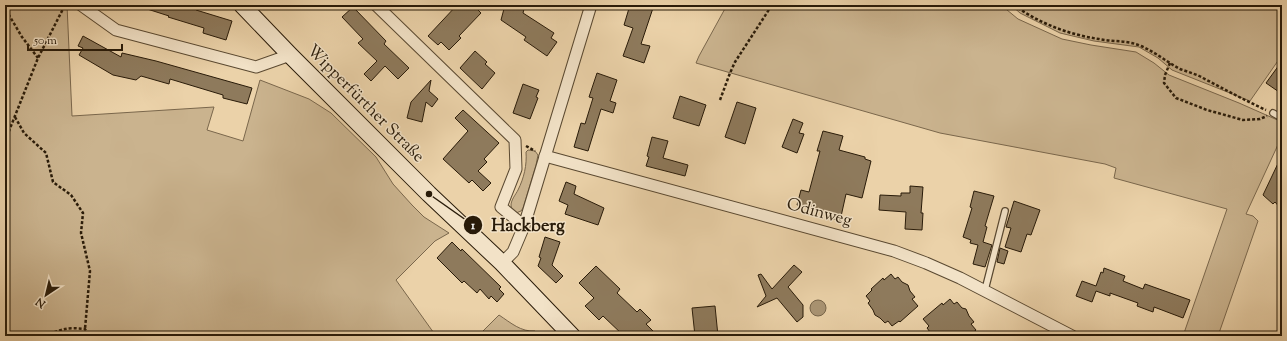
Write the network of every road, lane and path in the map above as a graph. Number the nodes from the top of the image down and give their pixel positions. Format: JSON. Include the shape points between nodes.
{"nodes":[{"id":1,"x":65,"y":5,"type":"edge"},
{"id":2,"x":81,"y":5,"type":"edge"},
{"id":3,"x":242,"y":5,"type":"edge"},
{"id":4,"x":376,"y":5,"type":"edge"},
{"id":5,"x":590,"y":5,"type":"edge"},
{"id":6,"x":772,"y":5,"type":"edge"},
{"id":7,"x":1014,"y":5,"type":"edge"},
{"id":8,"x":6,"y":10,"type":"dead end"},
{"id":9,"x":290,"y":55,"type":"junction"},
{"id":10,"x":38,"y":58,"type":"junction"},
{"id":11,"x":1170,"y":63,"type":"junction"},
{"id":12,"x":720,"y":100,"type":"dead end"},
{"id":13,"x":1273,"y":113,"type":"junction"},
{"id":14,"x":15,"y":117,"type":"junction"},
{"id":15,"x":1282,"y":118,"type":"edge"},
{"id":16,"x":515,"y":140,"type":"junction"},
{"id":17,"x":5,"y":141,"type":"edge"},
{"id":18,"x":545,"y":156,"type":"junction"},
{"id":19,"x":1005,"y":211,"type":"dead end"},
{"id":20,"x":524,"y":226,"type":"junction"},
{"id":21,"x":502,"y":263,"type":"junction"},
{"id":22,"x":985,"y":290,"type":"junction"},
{"id":23,"x":85,"y":329,"type":"junction"},
{"id":24,"x":45,"y":336,"type":"edge"},
{"id":25,"x":89,"y":336,"type":"edge"},
{"id":26,"x":572,"y":336,"type":"edge"},
{"id":27,"x":1072,"y":336,"type":"edge"}],
"edges":[{"from":1,"to":10,"type":"path"},
{"from":2,"to":9,"type":"street","name":"Wipperfürther Straße","via":[[116,30],[256,67]]},
{"from":3,"to":9,"type":"main road"},
{"from":4,"to":16,"type":"street"},
{"from":5,"to":18,"type":"street"},
{"from":6,"to":12,"type":"path","via":[[735,62]]},
{"from":7,"to":11,"type":"path","via":[[1064,31],[1090,38],[1125,41],[1141,46]]},
{"from":8,"to":10,"type":"path"},
{"from":9,"to":21,"type":"main road","name":"Wipperfürther Straße"},
{"from":10,"to":14,"type":"path"},
{"from":11,"to":13,"type":"path"},
{"from":11,"to":13,"type":"path","via":[[1164,82],[1176,98],[1243,120],[1260,119]]},
{"from":13,"to":15,"type":"lane"},
{"from":14,"to":17,"type":"path"},
{"from":14,"to":23,"type":"path","via":[[24,133],[46,153],[53,182],[71,195],[83,213],[81,233],[90,271]]},
{"from":16,"to":18,"type":"path"},
{"from":16,"to":20,"type":"street","via":[[516,169],[501,207]]},
{"from":18,"to":20,"type":"street"},
{"from":18,"to":22,"type":"street","name":"Odinweg","via":[[894,251]]},
{"from":19,"to":22,"type":"lane"},
{"from":20,"to":21,"type":"street","via":[[513,252]]},
{"from":21,"to":26,"type":"main road","name":"Wipperfürther Straße"},
{"from":22,"to":27,"type":"street","name":"Odinweg"},
{"from":23,"to":24,"type":"path","via":[[72,327]]},
{"from":23,"to":25,"type":"path"}]}
